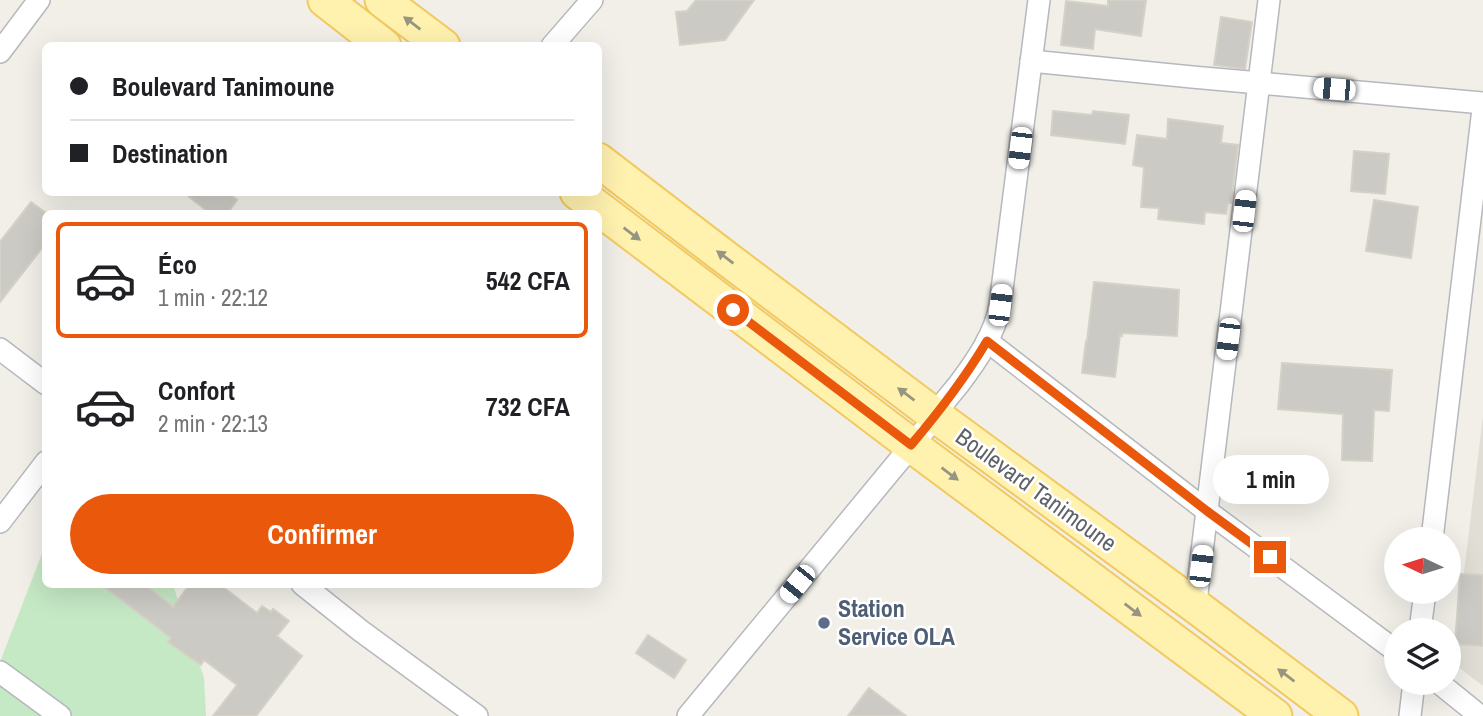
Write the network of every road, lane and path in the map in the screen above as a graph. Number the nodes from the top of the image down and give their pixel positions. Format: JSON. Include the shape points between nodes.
{"nodes":[{"id":1,"x":39,"y":0,"type":"edge"},
{"id":2,"x":325,"y":0,"type":"edge"},
{"id":3,"x":382,"y":0,"type":"edge"},
{"id":4,"x":592,"y":0,"type":"edge"},
{"id":5,"x":1039,"y":0,"type":"edge"},
{"id":6,"x":1269,"y":0,"type":"edge"},
{"id":7,"x":379,"y":42,"type":"edge"},
{"id":8,"x":438,"y":42,"type":"edge"},
{"id":9,"x":555,"y":42,"type":"edge"},
{"id":10,"x":0,"y":52,"type":"edge"},
{"id":11,"x":1031,"y":61,"type":"junction"},
{"id":12,"x":1260,"y":82,"type":"junction"},
{"id":13,"x":1483,"y":103,"type":"edge"},
{"id":14,"x":1483,"y":109,"type":"edge"},
{"id":15,"x":602,"y":163,"type":"edge"},
{"id":16,"x":582,"y":196,"type":"edge"},
{"id":17,"x":601,"y":210,"type":"edge"},
{"id":18,"x":602,"y":211,"type":"edge"},
{"id":19,"x":987,"y":341,"type":"junction"},
{"id":20,"x":0,"y":349,"type":"edge"},
{"id":21,"x":42,"y":381,"type":"edge"},
{"id":22,"x":936,"y":416,"type":"junction"},
{"id":23,"x":911,"y":445,"type":"junction"},
{"id":24,"x":42,"y":467,"type":"edge"},
{"id":25,"x":1207,"y":511,"type":"junction"},
{"id":26,"x":0,"y":522,"type":"edge"},
{"id":27,"x":1433,"y":527,"type":"edge"},
{"id":28,"x":307,"y":588,"type":"edge"},
{"id":29,"x":1198,"y":608,"type":"junction"},
{"id":30,"x":1384,"y":642,"type":"edge"},
{"id":31,"x":0,"y":672,"type":"edge"},
{"id":32,"x":1412,"y":695,"type":"edge"},
{"id":33,"x":1454,"y":695,"type":"edge"},
{"id":34,"x":60,"y":716,"type":"edge"},
{"id":35,"x":477,"y":716,"type":"edge"},
{"id":36,"x":688,"y":716,"type":"edge"},
{"id":37,"x":1275,"y":716,"type":"edge"},
{"id":38,"x":1341,"y":716,"type":"edge"},
{"id":39,"x":1410,"y":716,"type":"edge"},
{"id":40,"x":1480,"y":716,"type":"edge"}],
"edges":[{"from":1,"to":10,"type":"street"},
{"from":2,"to":7,"type":"main road"},
{"from":8,"to":3,"type":"main road","one_way":true},
{"from":4,"to":9,"type":"street"},
{"from":5,"to":11,"type":"street"},
{"from":6,"to":12,"type":"street"},
{"from":11,"to":12,"type":"street"},
{"from":11,"to":19,"type":"street","via":[[1000,305]]},
{"from":12,"to":13,"type":"street"},
{"from":12,"to":25,"type":"street"},
{"from":14,"to":27,"type":"street"},
{"from":22,"to":15,"type":"main road","name":"Boulevard Tanimoune","one_way":true},
{"from":16,"to":17,"type":"main road","name":"Boulevard Tanimoune","one_way":true},
{"from":18,"to":23,"type":"main road","name":"Boulevard Tanimoune","one_way":true},
{"from":19,"to":22,"type":"street"},
{"from":19,"to":25,"type":"street"},
{"from":20,"to":21,"type":"street"},
{"from":22,"to":23,"type":"street"},
{"from":22,"to":29,"type":"main road","name":"Boulevard Tanimoune"},
{"from":23,"to":36,"type":"street"},
{"from":23,"to":37,"type":"main road","name":"Boulevard Tanimoune","one_way":true},
{"from":24,"to":26,"type":"street"},
{"from":25,"to":29,"type":"street"},
{"from":25,"to":30,"type":"street"},
{"from":28,"to":35,"type":"street"},
{"from":38,"to":29,"type":"main road","name":"Boulevard Tanimoune","one_way":true},
{"from":31,"to":34,"type":"street"},
{"from":32,"to":39,"type":"street"},
{"from":33,"to":40,"type":"street"}]}
